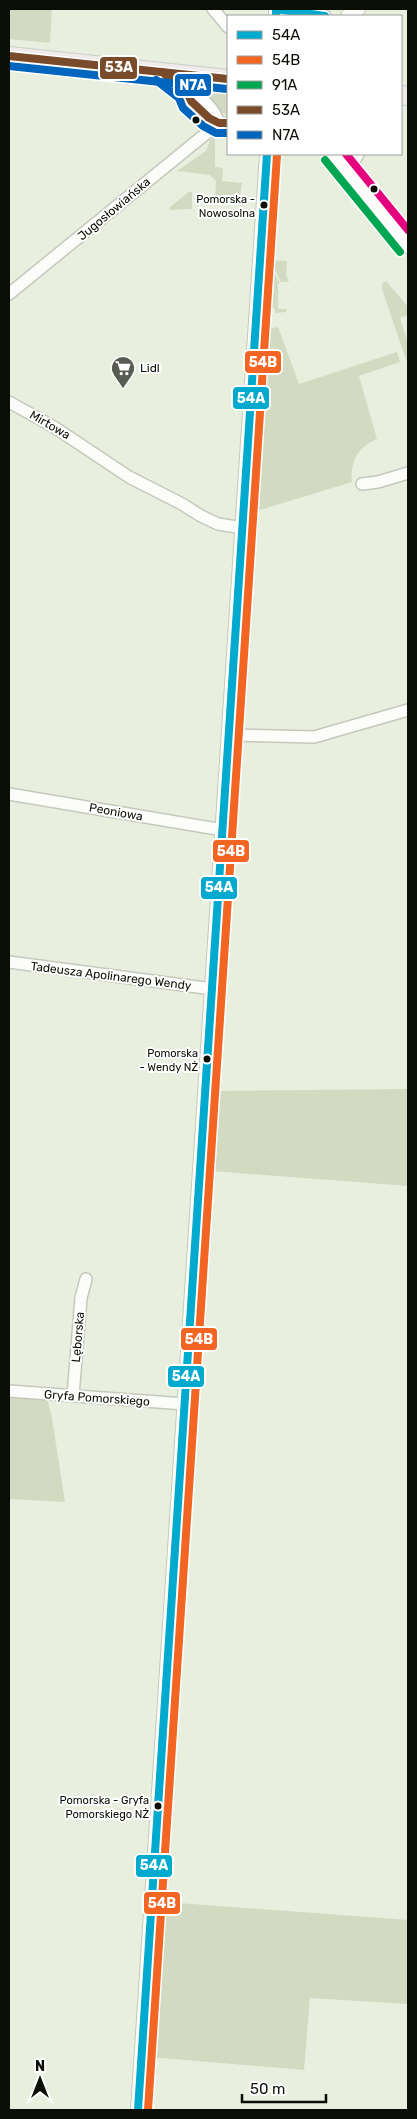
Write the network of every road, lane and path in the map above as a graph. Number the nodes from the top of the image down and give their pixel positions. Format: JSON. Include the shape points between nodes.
{"nodes":[{"id":1,"x":213,"y":9,"type":"edge"},
{"id":2,"x":276,"y":12,"type":"edge"},
{"id":3,"x":313,"y":15,"type":"edge"},
{"id":4,"x":227,"y":26,"type":"edge"},
{"id":5,"x":9,"y":56,"type":"edge"},
{"id":6,"x":162,"y":72,"type":"junction"},
{"id":7,"x":227,"y":76,"type":"edge"},
{"id":8,"x":224,"y":123,"type":"edge"},
{"id":9,"x":267,"y":155,"type":"edge"},
{"id":10,"x":334,"y":155,"type":"edge"},
{"id":11,"x":358,"y":155,"type":"edge"},
{"id":12,"x":349,"y":173,"type":"junction"},
{"id":13,"x":408,"y":246,"type":"edge"},
{"id":14,"x":9,"y":294,"type":"edge"},
{"id":15,"x":9,"y":402,"type":"edge"},
{"id":16,"x":408,"y":473,"type":"edge"},
{"id":17,"x":362,"y":484,"type":"dead end"},
{"id":18,"x":243,"y":528,"type":"junction"},
{"id":19,"x":408,"y":710,"type":"edge"},
{"id":20,"x":230,"y":735,"type":"junction"},
{"id":21,"x":9,"y":794,"type":"edge"},
{"id":22,"x":223,"y":830,"type":"junction"},
{"id":23,"x":10,"y":965,"type":"edge"},
{"id":24,"x":213,"y":989,"type":"junction"},
{"id":25,"x":86,"y":1279,"type":"dead end"},
{"id":26,"x":9,"y":1391,"type":"edge"},
{"id":27,"x":73,"y":1396,"type":"junction"},
{"id":28,"x":185,"y":1404,"type":"junction"},
{"id":29,"x":138,"y":2110,"type":"edge"}],
"edges":[{"from":1,"to":4,"type":"street"},
{"from":2,"to":3,"type":"street"},
{"from":5,"to":6,"type":"main road"},
{"from":6,"to":7,"type":"main road"},
{"from":6,"to":8,"type":"street","via":[[187,92],[198,96]]},
{"from":8,"to":14,"type":"street","name":"Jugosłowiańska"},
{"from":9,"to":18,"type":"street"},
{"from":10,"to":12,"type":"street"},
{"from":11,"to":12,"type":"street"},
{"from":12,"to":13,"type":"street"},
{"from":15,"to":18,"type":"street","name":"Mirtowa","via":[[90,449],[129,477],[208,520]]},
{"from":16,"to":17,"type":"street"},
{"from":18,"to":20,"type":"street"},
{"from":19,"to":20,"type":"street","via":[[314,737]]},
{"from":20,"to":22,"type":"street"},
{"from":21,"to":22,"type":"street","name":"Peoniowa"},
{"from":22,"to":24,"type":"street"},
{"from":23,"to":24,"type":"street","name":"Tadeusza Apolinarego Wendy"},
{"from":24,"to":28,"type":"street"},
{"from":25,"to":27,"type":"street","name":"Lęborska","via":[[81,1298]]},
{"from":26,"to":27,"type":"street","name":"Gryfa Pomorskiego"},
{"from":27,"to":28,"type":"street","name":"Gryfa Pomorskiego"},
{"from":28,"to":29,"type":"street"}]}
